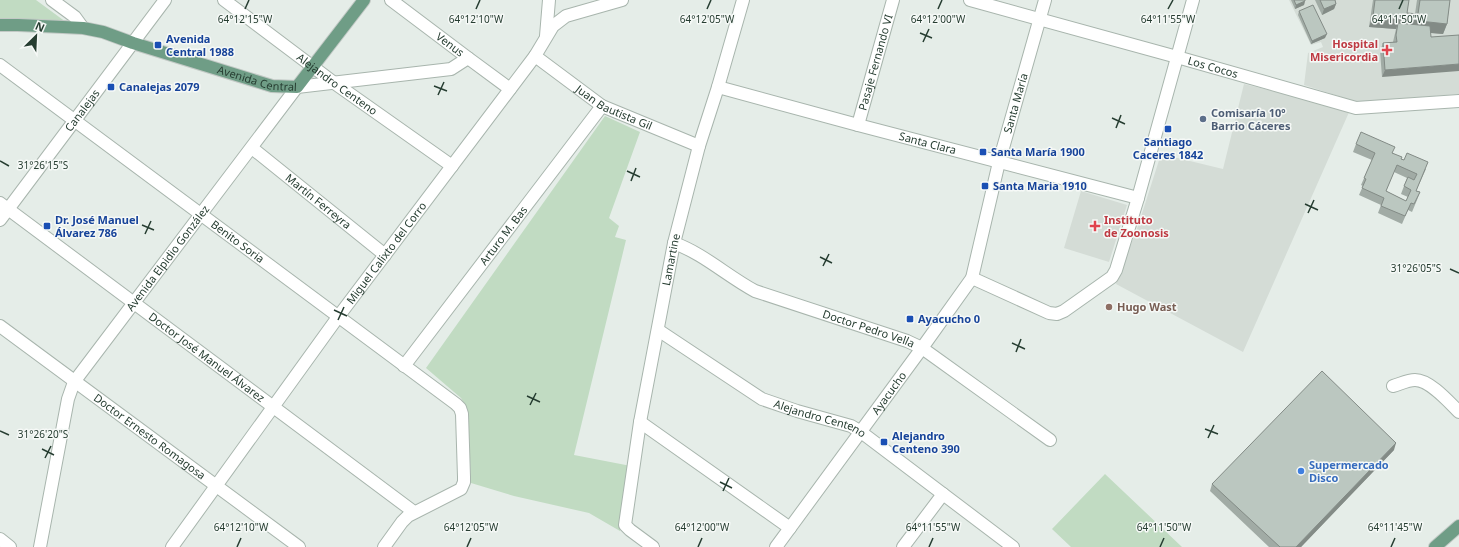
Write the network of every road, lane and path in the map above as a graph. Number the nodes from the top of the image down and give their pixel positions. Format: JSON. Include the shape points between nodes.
{"nodes":[{"id":1,"x":52,"y":0,"type":"edge"},
{"id":2,"x":165,"y":0,"type":"edge"},
{"id":3,"x":224,"y":0,"type":"edge"},
{"id":4,"x":364,"y":0,"type":"edge"},
{"id":5,"x":391,"y":0,"type":"edge"},
{"id":6,"x":549,"y":0,"type":"edge"},
{"id":7,"x":622,"y":0,"type":"edge"},
{"id":8,"x":743,"y":0,"type":"edge"},
{"id":9,"x":893,"y":0,"type":"edge"},
{"id":10,"x":970,"y":0,"type":"edge"},
{"id":11,"x":1045,"y":0,"type":"edge"},
{"id":12,"x":1193,"y":0,"type":"edge"},
{"id":13,"x":1040,"y":19,"type":"junction"},
{"id":14,"x":0,"y":25,"type":"edge"},
{"id":15,"x":83,"y":28,"type":"junction"},
{"id":16,"x":546,"y":37,"type":"junction"},
{"id":17,"x":133,"y":43,"type":"junction"},
{"id":18,"x":535,"y":56,"type":"junction"},
{"id":19,"x":1177,"y":57,"type":"junction"},
{"id":20,"x":468,"y":58,"type":"junction"},
{"id":21,"x":0,"y":65,"type":"edge"},
{"id":22,"x":314,"y":67,"type":"junction"},
{"id":23,"x":333,"y":82,"type":"junction"},
{"id":24,"x":298,"y":87,"type":"junction"},
{"id":25,"x":718,"y":87,"type":"junction"},
{"id":26,"x":510,"y":89,"type":"junction"},
{"id":27,"x":1459,"y":101,"type":"edge"},
{"id":28,"x":602,"y":106,"type":"junction"},
{"id":29,"x":74,"y":120,"type":"junction"},
{"id":30,"x":858,"y":125,"type":"junction"},
{"id":31,"x":699,"y":146,"type":"junction"},
{"id":32,"x":252,"y":148,"type":"junction"},
{"id":33,"x":999,"y":162,"type":"junction"},
{"id":34,"x":452,"y":166,"type":"junction"},
{"id":35,"x":1138,"y":198,"type":"junction"},
{"id":36,"x":4,"y":206,"type":"edge"},
{"id":37,"x":201,"y":215,"type":"junction"},
{"id":38,"x":0,"y":220,"type":"edge"},
{"id":39,"x":674,"y":243,"type":"junction"},
{"id":40,"x":385,"y":255,"type":"junction"},
{"id":41,"x":972,"y":278,"type":"junction"},
{"id":42,"x":134,"y":303,"type":"junction"},
{"id":43,"x":338,"y":317,"type":"junction"},
{"id":44,"x":0,"y":326,"type":"edge"},
{"id":45,"x":658,"y":330,"type":"junction"},
{"id":46,"x":922,"y":348,"type":"junction"},
{"id":47,"x":404,"y":366,"type":"junction"},
{"id":48,"x":74,"y":382,"type":"junction"},
{"id":49,"x":1394,"y":386,"type":"dead end"},
{"id":50,"x":273,"y":407,"type":"junction"},
{"id":51,"x":1459,"y":412,"type":"edge"},
{"id":52,"x":640,"y":422,"type":"junction"},
{"id":53,"x":861,"y":432,"type":"junction"},
{"id":54,"x":1050,"y":440,"type":"dead end"},
{"id":55,"x":216,"y":485,"type":"junction"},
{"id":56,"x":943,"y":494,"type":"junction"},
{"id":57,"x":414,"y":512,"type":"junction"},
{"id":58,"x":1459,"y":526,"type":"edge"},
{"id":59,"x":790,"y":528,"type":"junction"},
{"id":60,"x":0,"y":539,"type":"edge"},
{"id":61,"x":10,"y":547,"type":"edge"},
{"id":62,"x":40,"y":547,"type":"edge"},
{"id":63,"x":172,"y":547,"type":"edge"},
{"id":64,"x":300,"y":547,"type":"edge"},
{"id":65,"x":384,"y":547,"type":"edge"},
{"id":66,"x":653,"y":547,"type":"edge"},
{"id":67,"x":776,"y":547,"type":"edge"},
{"id":68,"x":904,"y":547,"type":"edge"},
{"id":69,"x":1013,"y":547,"type":"edge"},
{"id":70,"x":1435,"y":547,"type":"edge"}],
"edges":[{"from":1,"to":15,"type":"street","via":[[76,17]]},
{"from":2,"to":17,"type":"street","name":"Canalejas"},
{"from":3,"to":22,"type":"street","name":"Alejandro Centeno"},
{"from":4,"to":22,"type":"main road","name":"Avenida Elpidio González"},
{"from":5,"to":20,"type":"street","name":"Venus"},
{"from":6,"to":16,"type":"street","name":"Miguel Calixto del Corro"},
{"from":7,"to":16,"type":"street","name":"Miguel Calixto del Corro","via":[[566,16],[553,26]]},
{"from":8,"to":25,"type":"street","name":"Lamartine"},
{"from":9,"to":30,"type":"street","name":"Pasaje Fernando VI"},
{"from":10,"to":13,"type":"street","name":"Los Cocos"},
{"from":11,"to":13,"type":"street","name":"Santa María"},
{"from":12,"to":19,"type":"street"},
{"from":13,"to":19,"type":"street","name":"Los Cocos"},
{"from":13,"to":33,"type":"street","name":"Santa María"},
{"from":14,"to":15,"type":"main road","name":"Avenida Central"},
{"from":15,"to":17,"type":"main road","name":"Avenida Central"},
{"from":16,"to":18,"type":"street","name":"Miguel Calixto del Corro"},
{"from":17,"to":24,"type":"main road","name":"Avenida Central","via":[[272,86]]},
{"from":17,"to":29,"type":"street","name":"Canalejas"},
{"from":18,"to":26,"type":"street","name":"Miguel Calixto del Corro"},
{"from":18,"to":28,"type":"street","name":"Juan Bautista Gil"},
{"from":19,"to":27,"type":"street","name":"Los Cocos","via":[[1356,108]]},
{"from":19,"to":35,"type":"street"},
{"from":20,"to":23,"type":"street","name":"Avenida Central","via":[[451,69]]},
{"from":20,"to":26,"type":"street","name":"Venus"},
{"from":21,"to":29,"type":"street","name":"Benito Soria"},
{"from":22,"to":23,"type":"street","name":"Alejandro Centeno"},
{"from":22,"to":24,"type":"main road","name":"Avenida Elpidio González"},
{"from":23,"to":24,"type":"street","name":"Avenida Central"},
{"from":23,"to":34,"type":"street","name":"Alejandro Centeno"},
{"from":24,"to":32,"type":"street","name":"Avenida Elpidio González"},
{"from":25,"to":30,"type":"street","name":"Santa Clara"},
{"from":25,"to":31,"type":"street","name":"Lamartine"},
{"from":26,"to":34,"type":"street","name":"Miguel Calixto del Corro"},
{"from":28,"to":31,"type":"street","name":"Juan Bautista Gil"},
{"from":28,"to":47,"type":"street","name":"Arturo M. Bas"},
{"from":29,"to":36,"type":"street","name":"Canalejas"},
{"from":29,"to":37,"type":"street","name":"Benito Soria"},
{"from":30,"to":33,"type":"street","name":"Santa Clara"},
{"from":31,"to":39,"type":"street","name":"Lamartine"},
{"from":32,"to":37,"type":"street","name":"Avenida Elpidio González"},
{"from":32,"to":40,"type":"street","name":"Martín Ferreyra"},
{"from":33,"to":35,"type":"street","name":"Santa Clara"},
{"from":33,"to":41,"type":"street","name":"Santa María"},
{"from":34,"to":40,"type":"street","name":"Miguel Calixto del Corro"},
{"from":35,"to":41,"type":"street","via":[[1112,277],[1064,311],[1057,314],[1049,313]]},
{"from":36,"to":38,"type":"street","name":"Canalejas"},
{"from":36,"to":42,"type":"street","name":"Doctor José Manuel Álvarez"},
{"from":37,"to":42,"type":"street","name":"Avenida Elpidio González"},
{"from":37,"to":43,"type":"street","name":"Benito Soria"},
{"from":39,"to":45,"type":"street","name":"Lamartine"},
{"from":39,"to":46,"type":"street","name":"Doctor Pedro Vella","via":[[688,248],[755,291],[908,341]]},
{"from":40,"to":43,"type":"street","name":"Miguel Calixto del Corro"},
{"from":41,"to":46,"type":"street","name":"Ayacucho"},
{"from":42,"to":48,"type":"street","name":"Avenida Elpidio González"},
{"from":42,"to":50,"type":"street","name":"Doctor José Manuel Álvarez"},
{"from":43,"to":47,"type":"street","name":"Benito Soria"},
{"from":43,"to":50,"type":"street","name":"Miguel Calixto del Corro"},
{"from":44,"to":48,"type":"street","name":"Doctor Ernesto Romagosa"},
{"from":45,"to":52,"type":"street","name":"Lamartine"},
{"from":45,"to":53,"type":"street","name":"Alejandro Centeno","via":[[762,399],[797,412],[851,426]]},
{"from":46,"to":53,"type":"street","name":"Ayacucho"},
{"from":46,"to":54,"type":"street","name":"Doctor Pedro Vella"},
{"from":47,"to":57,"type":"street","name":"Benito Soria","via":[[456,404],[462,414],[464,482],[461,489]]},
{"from":48,"to":55,"type":"street","name":"Doctor Ernesto Romagosa"},
{"from":48,"to":62,"type":"street","name":"Avenida Elpidio González","via":[[68,399]]},
{"from":49,"to":51,"type":"street","via":[[1416,380],[1424,382],[1439,392]]},
{"from":50,"to":55,"type":"street","name":"Miguel Calixto del Corro"},
{"from":50,"to":57,"type":"street","name":"Doctor José Manuel Álvarez"},
{"from":52,"to":59,"type":"street"},
{"from":52,"to":66,"type":"street","name":"Lamartine","via":[[625,525]]},
{"from":53,"to":56,"type":"street","name":"Alejandro Centeno"},
{"from":53,"to":59,"type":"street","name":"Ayacucho"},
{"from":55,"to":63,"type":"street","name":"Miguel Calixto del Corro"},
{"from":55,"to":64,"type":"street","name":"Doctor Ernesto Romagosa"},
{"from":56,"to":68,"type":"street"},
{"from":56,"to":69,"type":"street","name":"Alejandro Centeno"},
{"from":57,"to":65,"type":"street","via":[[402,522]]},
{"from":58,"to":70,"type":"main road"},
{"from":59,"to":67,"type":"street","name":"Ayacucho"},
{"from":60,"to":61,"type":"street"}]}
